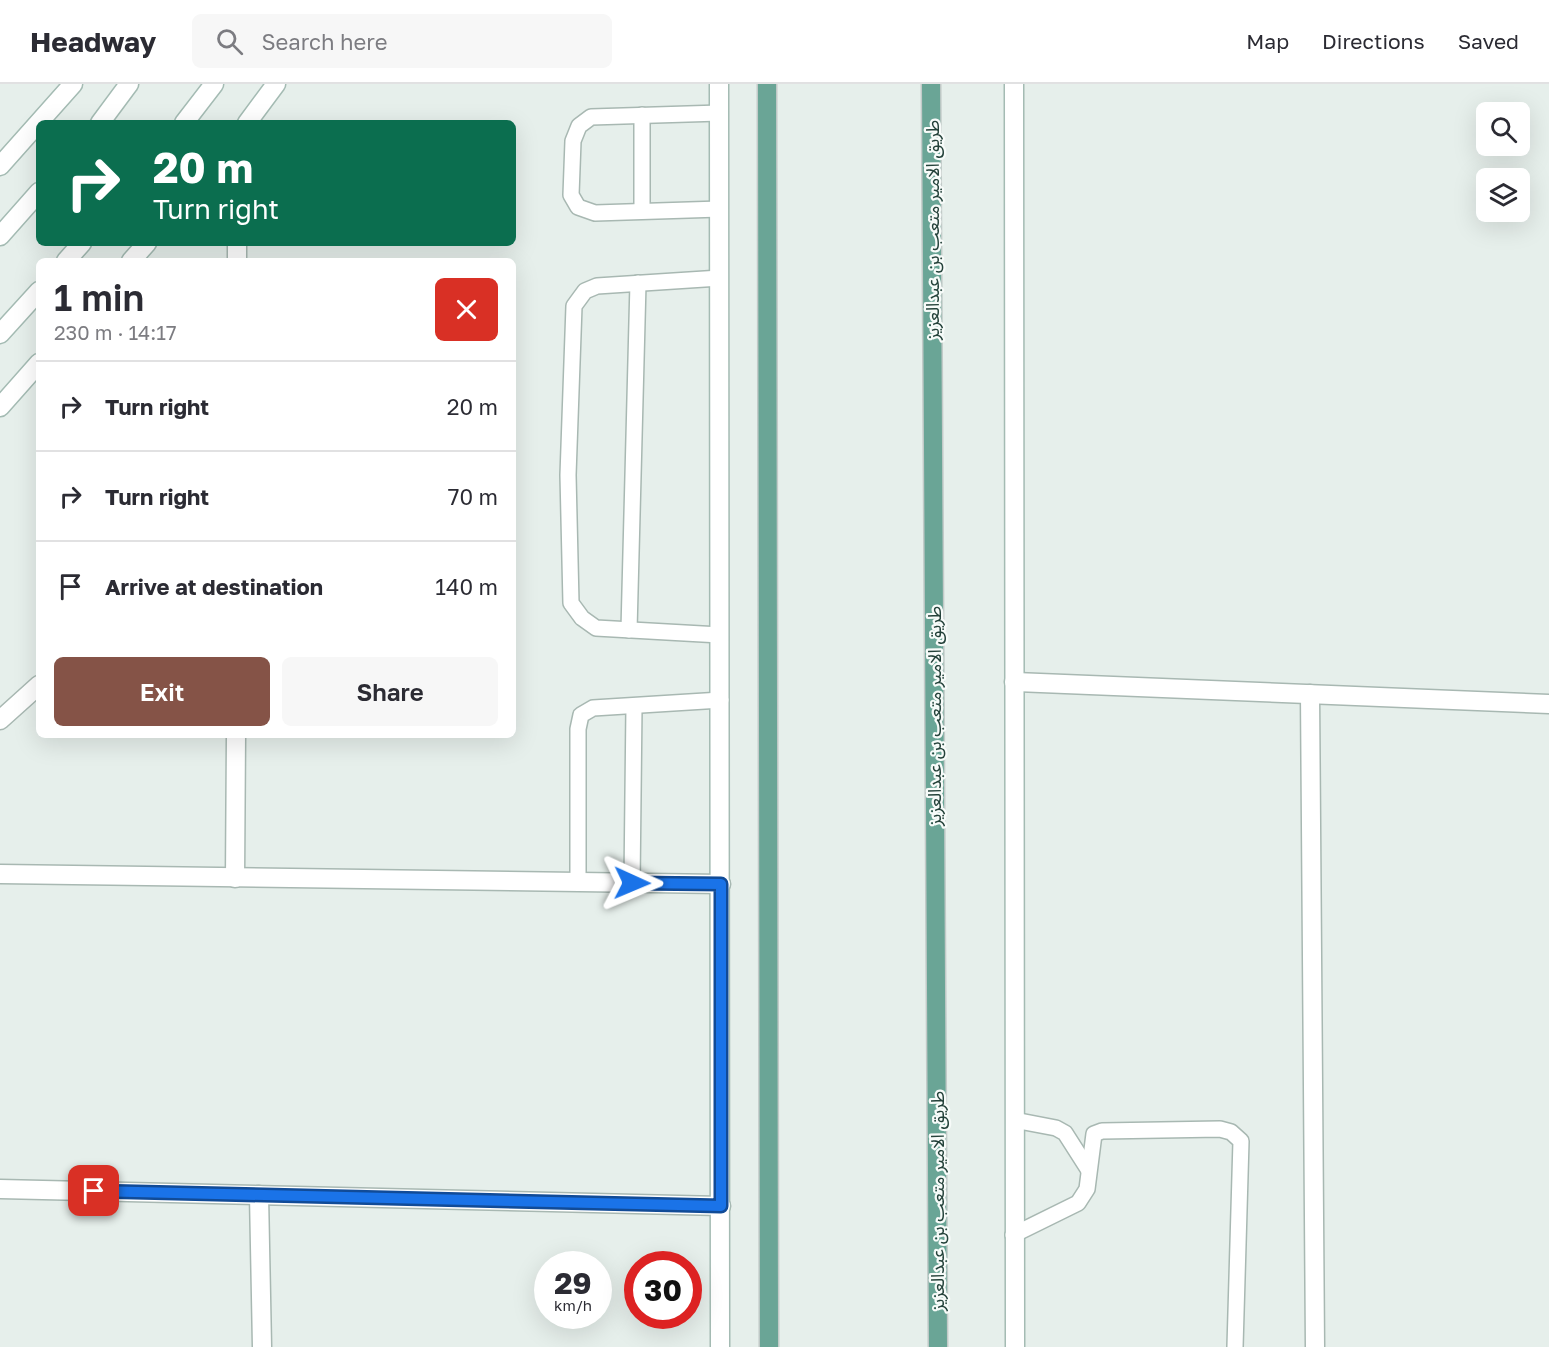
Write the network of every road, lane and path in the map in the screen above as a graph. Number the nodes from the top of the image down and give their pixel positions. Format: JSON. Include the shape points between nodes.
{"nodes":[{"id":1,"x":73,"y":84,"type":"edge"},
{"id":2,"x":129,"y":84,"type":"edge"},
{"id":3,"x":214,"y":84,"type":"edge"},
{"id":4,"x":276,"y":84,"type":"edge"},
{"id":5,"x":719,"y":84,"type":"edge"},
{"id":6,"x":767,"y":84,"type":"edge"},
{"id":7,"x":931,"y":84,"type":"edge"},
{"id":8,"x":1014,"y":84,"type":"edge"},
{"id":9,"x":720,"y":113,"type":"junction"},
{"id":10,"x":642,"y":115,"type":"junction"},
{"id":11,"x":41,"y":120,"type":"edge"},
{"id":12,"x":102,"y":120,"type":"edge"},
{"id":13,"x":186,"y":120,"type":"edge"},
{"id":14,"x":249,"y":120,"type":"edge"},
{"id":15,"x":36,"y":126,"type":"edge"},
{"id":16,"x":0,"y":166,"type":"edge"},
{"id":17,"x":36,"y":195,"type":"edge"},
{"id":18,"x":720,"y":208,"type":"junction"},
{"id":19,"x":642,"y":211,"type":"junction"},
{"id":20,"x":0,"y":236,"type":"edge"},
{"id":21,"x":79,"y":246,"type":"edge"},
{"id":22,"x":144,"y":246,"type":"edge"},
{"id":23,"x":69,"y":258,"type":"edge"},
{"id":24,"x":134,"y":258,"type":"edge"},
{"id":25,"x":720,"y":278,"type":"junction"},
{"id":26,"x":638,"y":283,"type":"junction"},
{"id":27,"x":36,"y":294,"type":"edge"},
{"id":28,"x":0,"y":334,"type":"edge"},
{"id":29,"x":36,"y":366,"type":"edge"},
{"id":30,"x":0,"y":407,"type":"edge"},
{"id":31,"x":629,"y":630,"type":"junction"},
{"id":32,"x":720,"y":635,"type":"junction"},
{"id":33,"x":1014,"y":682,"type":"junction"},
{"id":34,"x":36,"y":688,"type":"edge"},
{"id":35,"x":1310,"y":694,"type":"junction"},
{"id":36,"x":721,"y":700,"type":"junction"},
{"id":37,"x":1549,"y":704,"type":"edge"},
{"id":38,"x":634,"y":706,"type":"junction"},
{"id":39,"x":0,"y":720,"type":"edge"},
{"id":40,"x":236,"y":738,"type":"edge"},
{"id":41,"x":0,"y":874,"type":"edge"},
{"id":42,"x":235,"y":878,"type":"junction"},
{"id":43,"x":579,"y":882,"type":"junction"},
{"id":44,"x":632,"y":883,"type":"junction"},
{"id":45,"x":721,"y":884,"type":"junction"},
{"id":46,"x":1014,"y":1120,"type":"junction"},
{"id":47,"x":1088,"y":1169,"type":"junction"},
{"id":48,"x":0,"y":1189,"type":"edge"},
{"id":49,"x":259,"y":1195,"type":"junction"},
{"id":50,"x":721,"y":1206,"type":"junction"},
{"id":51,"x":1013,"y":1235,"type":"junction"},
{"id":52,"x":262,"y":1347,"type":"edge"},
{"id":53,"x":720,"y":1347,"type":"edge"},
{"id":54,"x":769,"y":1347,"type":"edge"},
{"id":55,"x":938,"y":1347,"type":"edge"},
{"id":56,"x":1015,"y":1347,"type":"edge"},
{"id":57,"x":1235,"y":1347,"type":"edge"},
{"id":58,"x":1315,"y":1347,"type":"edge"}],
"edges":[{"from":1,"to":11,"type":"street"},
{"from":2,"to":12,"type":"street"},
{"from":3,"to":13,"type":"street"},
{"from":4,"to":14,"type":"street"},
{"from":5,"to":9,"type":"street"},
{"from":6,"to":54,"type":"main road"},
{"from":7,"to":55,"type":"main road","name":"طريق الامير متعب بن عبدالعزيز"},
{"from":8,"to":33,"type":"street"},
{"from":9,"to":10,"type":"lane"},
{"from":9,"to":18,"type":"street"},
{"from":10,"to":19,"type":"lane"},
{"from":10,"to":19,"type":"lane","via":[[591,117],[579,126],[573,141],[571,195],[578,207],[595,213]]},
{"from":15,"to":16,"type":"street"},
{"from":17,"to":20,"type":"street"},
{"from":18,"to":19,"type":"lane"},
{"from":18,"to":25,"type":"street"},
{"from":21,"to":23,"type":"street"},
{"from":22,"to":24,"type":"street"},
{"from":25,"to":26,"type":"lane"},
{"from":25,"to":32,"type":"street"},
{"from":26,"to":31,"type":"lane"},
{"from":26,"to":31,"type":"lane","via":[[597,286],[585,291],[574,306],[568,475],[571,603],[596,628]]},
{"from":27,"to":28,"type":"street"},
{"from":29,"to":30,"type":"street"},
{"from":31,"to":32,"type":"lane"},
{"from":32,"to":36,"type":"street"},
{"from":33,"to":35,"type":"street"},
{"from":33,"to":46,"type":"street"},
{"from":34,"to":39,"type":"street"},
{"from":35,"to":37,"type":"street"},
{"from":35,"to":58,"type":"street"},
{"from":36,"to":38,"type":"lane"},
{"from":36,"to":45,"type":"street"},
{"from":38,"to":43,"type":"lane","via":[[593,708],[581,715]]},
{"from":38,"to":44,"type":"lane"},
{"from":40,"to":42,"type":"street"},
{"from":41,"to":42,"type":"street"},
{"from":42,"to":43,"type":"street"},
{"from":43,"to":44,"type":"street"},
{"from":44,"to":45,"type":"street"},
{"from":45,"to":50,"type":"street"},
{"from":46,"to":47,"type":"lane","via":[[1065,1133]]},
{"from":46,"to":51,"type":"street"},
{"from":47,"to":51,"type":"lane","via":[[1087,1189],[1078,1203]]},
{"from":47,"to":57,"type":"lane","via":[[1094,1134],[1102,1131],[1220,1129],[1231,1132],[1241,1142]]},
{"from":48,"to":49,"type":"street"},
{"from":49,"to":50,"type":"street"},
{"from":49,"to":52,"type":"street"},
{"from":50,"to":53,"type":"street"},
{"from":51,"to":56,"type":"street"}]}
